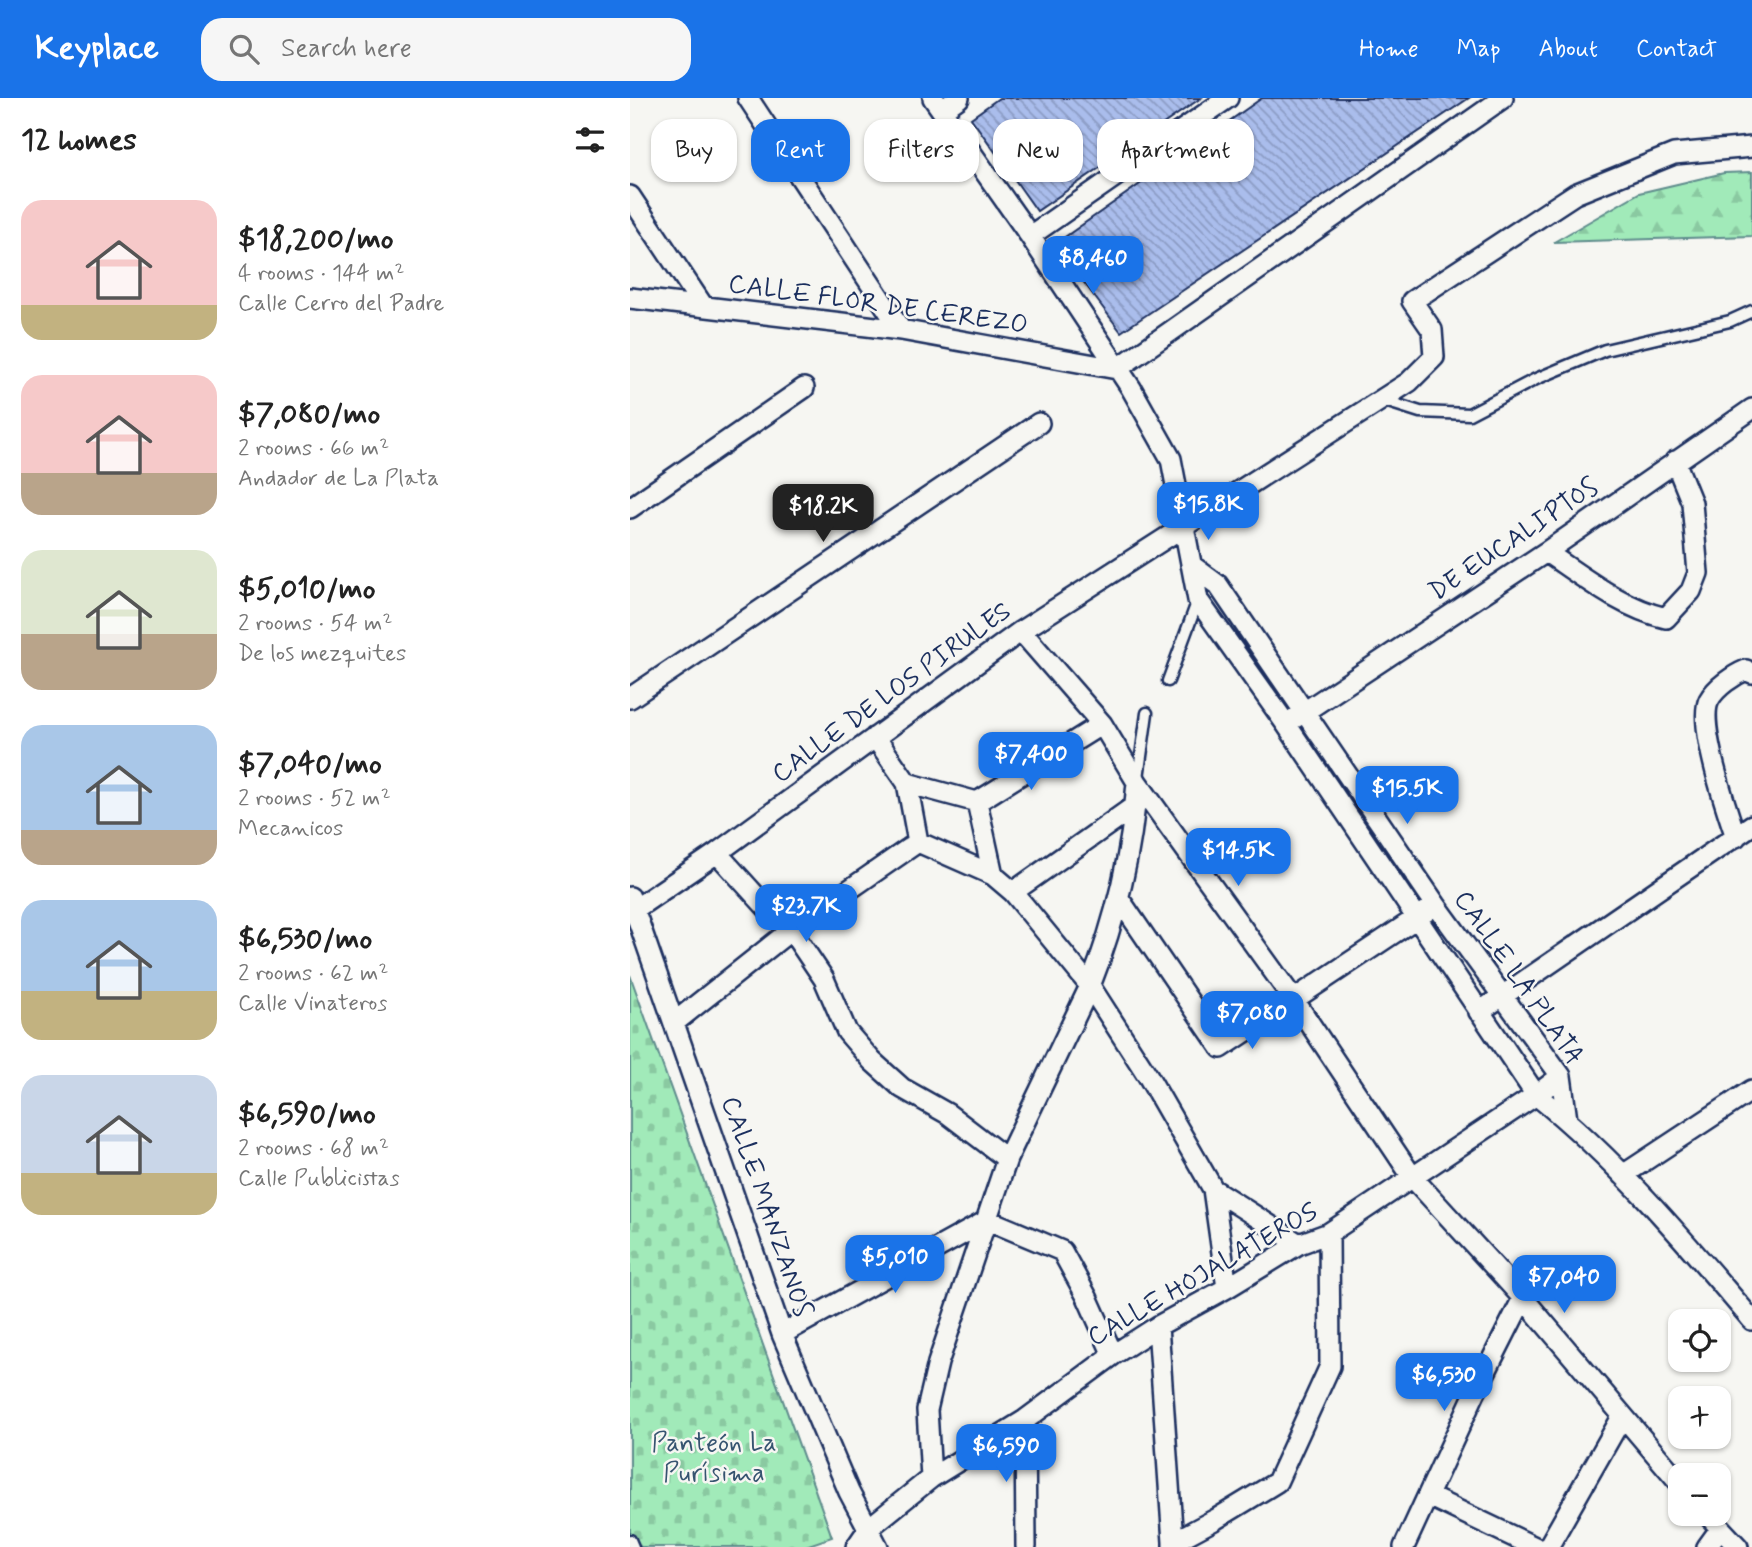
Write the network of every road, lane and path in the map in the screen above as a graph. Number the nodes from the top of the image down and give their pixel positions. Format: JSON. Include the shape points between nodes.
{"nodes":[{"id":1,"x":748,"y":98,"type":"edge"},
{"id":2,"x":958,"y":98,"type":"edge"},
{"id":3,"x":1228,"y":98,"type":"edge"},
{"id":4,"x":1503,"y":98,"type":"edge"},
{"id":5,"x":937,"y":104,"type":"edge"},
{"id":6,"x":1752,"y":147,"type":"edge"},
{"id":7,"x":630,"y":196,"type":"edge"},
{"id":8,"x":1030,"y":236,"type":"junction"},
{"id":9,"x":630,"y":298,"type":"edge"},
{"id":10,"x":703,"y":306,"type":"junction"},
{"id":11,"x":1752,"y":311,"type":"edge"},
{"id":12,"x":901,"y":330,"type":"junction"},
{"id":13,"x":1117,"y":369,"type":"junction"},
{"id":14,"x":804,"y":388,"type":"dead end"},
{"id":15,"x":1381,"y":400,"type":"junction"},
{"id":16,"x":1752,"y":409,"type":"edge"},
{"id":17,"x":1039,"y":423,"type":"dead end"},
{"id":18,"x":1675,"y":461,"type":"junction"},
{"id":19,"x":630,"y":508,"type":"edge"},
{"id":20,"x":1185,"y":525,"type":"junction"},
{"id":21,"x":1546,"y":552,"type":"junction"},
{"id":22,"x":1191,"y":565,"type":"junction"},
{"id":23,"x":1219,"y":585,"type":"junction"},
{"id":24,"x":1198,"y":600,"type":"junction"},
{"id":25,"x":1021,"y":631,"type":"junction"},
{"id":26,"x":1749,"y":672,"type":"edge"},
{"id":27,"x":1168,"y":681,"type":"dead end"},
{"id":28,"x":630,"y":698,"type":"edge"},
{"id":29,"x":1305,"y":712,"type":"junction"},
{"id":30,"x":1147,"y":713,"type":"dead end"},
{"id":31,"x":1102,"y":724,"type":"junction"},
{"id":32,"x":1286,"y":724,"type":"junction"},
{"id":33,"x":875,"y":737,"type":"junction"},
{"id":34,"x":1137,"y":782,"type":"junction"},
{"id":35,"x":907,"y":783,"type":"junction"},
{"id":36,"x":976,"y":802,"type":"junction"},
{"id":37,"x":1136,"y":805,"type":"junction"},
{"id":38,"x":1752,"y":825,"type":"edge"},
{"id":39,"x":1736,"y":837,"type":"junction"},
{"id":40,"x":918,"y":842,"type":"junction"},
{"id":41,"x":717,"y":853,"type":"junction"},
{"id":42,"x":993,"y":874,"type":"junction"},
{"id":43,"x":1013,"y":892,"type":"junction"},
{"id":44,"x":1120,"y":900,"type":"junction"},
{"id":45,"x":632,"y":903,"type":"edge"},
{"id":46,"x":1436,"y":905,"type":"junction"},
{"id":47,"x":1416,"y":918,"type":"junction"},
{"id":48,"x":791,"y":930,"type":"junction"},
{"id":49,"x":1090,"y":986,"type":"junction"},
{"id":50,"x":1503,"y":995,"type":"junction"},
{"id":51,"x":1294,"y":1000,"type":"junction"},
{"id":52,"x":1479,"y":1012,"type":"junction"},
{"id":53,"x":675,"y":1022,"type":"junction"},
{"id":54,"x":1561,"y":1076,"type":"junction"},
{"id":55,"x":1752,"y":1090,"type":"edge"},
{"id":56,"x":1536,"y":1095,"type":"junction"},
{"id":57,"x":1567,"y":1120,"type":"junction"},
{"id":58,"x":1007,"y":1159,"type":"junction"},
{"id":59,"x":1623,"y":1175,"type":"junction"},
{"id":60,"x":1413,"y":1178,"type":"junction"},
{"id":61,"x":1213,"y":1189,"type":"junction"},
{"id":62,"x":988,"y":1220,"type":"junction"},
{"id":63,"x":1329,"y":1233,"type":"junction"},
{"id":64,"x":1299,"y":1244,"type":"junction"},
{"id":65,"x":1227,"y":1288,"type":"junction"},
{"id":66,"x":1744,"y":1295,"type":"edge"},
{"id":67,"x":1523,"y":1298,"type":"junction"},
{"id":68,"x":1752,"y":1320,"type":"edge"},
{"id":69,"x":1158,"y":1326,"type":"junction"},
{"id":70,"x":782,"y":1334,"type":"junction"},
{"id":71,"x":1113,"y":1355,"type":"junction"},
{"id":72,"x":1622,"y":1417,"type":"junction"},
{"id":73,"x":1025,"y":1420,"type":"junction"},
{"id":74,"x":1668,"y":1469,"type":"edge"},
{"id":75,"x":931,"y":1478,"type":"junction"},
{"id":76,"x":1428,"y":1496,"type":"junction"},
{"id":77,"x":1717,"y":1526,"type":"edge"},
{"id":78,"x":869,"y":1528,"type":"junction"},
{"id":79,"x":1720,"y":1529,"type":"junction"},
{"id":80,"x":630,"y":1540,"type":"edge"},
{"id":81,"x":1173,"y":1544,"type":"edge"},
{"id":82,"x":633,"y":1547,"type":"edge"},
{"id":83,"x":856,"y":1547,"type":"edge"},
{"id":84,"x":877,"y":1547,"type":"edge"},
{"id":85,"x":1026,"y":1547,"type":"edge"},
{"id":86,"x":1404,"y":1547,"type":"edge"},
{"id":87,"x":1535,"y":1547,"type":"edge"},
{"id":88,"x":1548,"y":1547,"type":"edge"},
{"id":89,"x":1707,"y":1547,"type":"edge"},
{"id":90,"x":1738,"y":1547,"type":"edge"}],
"edges":[{"from":1,"to":12,"type":"street"},
{"from":2,"to":5,"type":"street"},
{"from":3,"to":8,"type":"street"},
{"from":4,"to":13,"type":"street"},
{"from":5,"to":8,"type":"street"},
{"from":6,"to":15,"type":"street","name":"CALLE DE LOS PIRULES","via":[[1674,154],[1575,194],[1412,301],[1432,330],[1434,357],[1409,383]]},
{"from":7,"to":10,"type":"street"},
{"from":8,"to":13,"type":"street"},
{"from":9,"to":10,"type":"street","name":"CALLE FLOR DE CEREZO"},
{"from":10,"to":12,"type":"street","name":"CALLE FLOR DE CEREZO"},
{"from":11,"to":15,"type":"lane","via":[[1730,321],[1605,350],[1469,414],[1420,412]]},
{"from":12,"to":13,"type":"street","name":"CALLE FLOR DE CEREZO"},
{"from":13,"to":20,"type":"street","via":[[1171,459]]},
{"from":14,"to":19,"type":"street"},
{"from":15,"to":20,"type":"street","name":"CALLE DE LOS PIRULES"},
{"from":16,"to":18,"type":"street","name":"DE EUCALIPTOS"},
{"from":17,"to":28,"type":"street"},
{"from":18,"to":21,"type":"street","name":"DE EUCALIPTOS"},
{"from":18,"to":21,"type":"street","via":[[1692,503],[1698,573],[1691,591],[1666,618],[1598,588]]},
{"from":20,"to":22,"type":"street"},
{"from":20,"to":25,"type":"street","name":"CALLE DE LOS PIRULES"},
{"from":21,"to":29,"type":"street","name":"DE EUCALIPTOS"},
{"from":22,"to":23,"type":"street","name":"CALLE LA PLATA"},
{"from":22,"to":24,"type":"street","name":"CALLE LA PLATA"},
{"from":23,"to":24,"type":"street"},
{"from":23,"to":29,"type":"street","name":"CALLE LA PLATA"},
{"from":24,"to":27,"type":"lane"},
{"from":24,"to":32,"type":"street","name":"CALLE LA PLATA"},
{"from":25,"to":31,"type":"street"},
{"from":25,"to":33,"type":"street","name":"CALLE DE LOS PIRULES"},
{"from":26,"to":39,"type":"street","via":[[1734,675],[1709,701],[1707,718],[1714,772]]},
{"from":29,"to":32,"type":"street","name":"DE EUCALIPTOS"},
{"from":29,"to":46,"type":"street","name":"CALLE LA PLATA"},
{"from":30,"to":34,"type":"lane"},
{"from":31,"to":34,"type":"street"},
{"from":31,"to":36,"type":"street"},
{"from":32,"to":47,"type":"street","name":"CALLE LA PLATA"},
{"from":33,"to":35,"type":"street"},
{"from":33,"to":41,"type":"street","name":"CALLE DE LOS PIRULES"},
{"from":34,"to":37,"type":"street"},
{"from":34,"to":51,"type":"street"},
{"from":35,"to":36,"type":"street"},
{"from":35,"to":40,"type":"street"},
{"from":36,"to":42,"type":"street"},
{"from":37,"to":43,"type":"street"},
{"from":37,"to":44,"type":"street"},
{"from":38,"to":39,"type":"street"},
{"from":39,"to":50,"type":"street"},
{"from":40,"to":42,"type":"street"},
{"from":40,"to":48,"type":"street"},
{"from":41,"to":45,"type":"street","name":"CALLE DE LOS PIRULES"},
{"from":41,"to":48,"type":"street"},
{"from":42,"to":43,"type":"street"},
{"from":43,"to":49,"type":"street"},
{"from":44,"to":49,"type":"street"},
{"from":44,"to":51,"type":"street","via":[[1222,1048]]},
{"from":45,"to":53,"type":"street","name":"CALLE MANZANOS"},
{"from":46,"to":47,"type":"street"},
{"from":46,"to":50,"type":"street","name":"CALLE LA PLATA"},
{"from":47,"to":51,"type":"street"},
{"from":47,"to":52,"type":"street","name":"CALLE LA PLATA"},
{"from":48,"to":53,"type":"street"},
{"from":48,"to":58,"type":"street","via":[[824,979],[847,1032],[872,1060],[902,1088],[948,1114]]},
{"from":49,"to":58,"type":"street"},
{"from":49,"to":61,"type":"street"},
{"from":50,"to":52,"type":"street"},
{"from":50,"to":54,"type":"street","name":"CALLE LA PLATA"},
{"from":51,"to":60,"type":"street"},
{"from":52,"to":56,"type":"street","name":"CALLE LA PLATA"},
{"from":53,"to":70,"type":"street","name":"CALLE MANZANOS"},
{"from":54,"to":56,"type":"street","name":"CALLE HOJALATEROS"},
{"from":54,"to":57,"type":"street","name":"CALLE LA PLATA"},
{"from":55,"to":59,"type":"street"},
{"from":56,"to":57,"type":"street","name":"CALLE LA PLATA"},
{"from":56,"to":60,"type":"street","name":"CALLE HOJALATEROS"},
{"from":57,"to":59,"type":"street"},
{"from":58,"to":62,"type":"street"},
{"from":59,"to":66,"type":"street"},
{"from":60,"to":63,"type":"street","name":"CALLE HOJALATEROS"},
{"from":60,"to":67,"type":"street"},
{"from":61,"to":64,"type":"street"},
{"from":61,"to":65,"type":"street"},
{"from":62,"to":70,"type":"street"},
{"from":62,"to":71,"type":"street","via":[[1062,1251]]},
{"from":62,"to":75,"type":"street","via":[[938,1363],[927,1410]]},
{"from":63,"to":64,"type":"street","name":"CALLE HOJALATEROS"},
{"from":63,"to":81,"type":"street","via":[[1330,1366],[1277,1482]]},
{"from":64,"to":65,"type":"street","name":"CALLE HOJALATEROS"},
{"from":65,"to":69,"type":"street","name":"CALLE HOJALATEROS"},
{"from":66,"to":68,"type":"street"},
{"from":67,"to":72,"type":"street"},
{"from":67,"to":76,"type":"street"},
{"from":69,"to":71,"type":"street","name":"CALLE HOJALATEROS"},
{"from":69,"to":81,"type":"street"},
{"from":70,"to":78,"type":"street","name":"CALLE MANZANOS","via":[[849,1492]]},
{"from":71,"to":73,"type":"street","name":"CALLE HOJALATEROS"},
{"from":72,"to":74,"type":"street"},
{"from":72,"to":88,"type":"street"},
{"from":73,"to":75,"type":"street","name":"CALLE HOJALATEROS"},
{"from":73,"to":85,"type":"street"},
{"from":75,"to":78,"type":"street","name":"CALLE HOJALATEROS"},
{"from":76,"to":86,"type":"street"},
{"from":76,"to":87,"type":"street"},
{"from":77,"to":79,"type":"street"},
{"from":78,"to":83,"type":"street","name":"CALLE HOJALATEROS"},
{"from":78,"to":84,"type":"street","name":"CALLE MANZANOS"},
{"from":79,"to":89,"type":"street"},
{"from":79,"to":90,"type":"street"},
{"from":80,"to":82,"type":"lane"}]}
